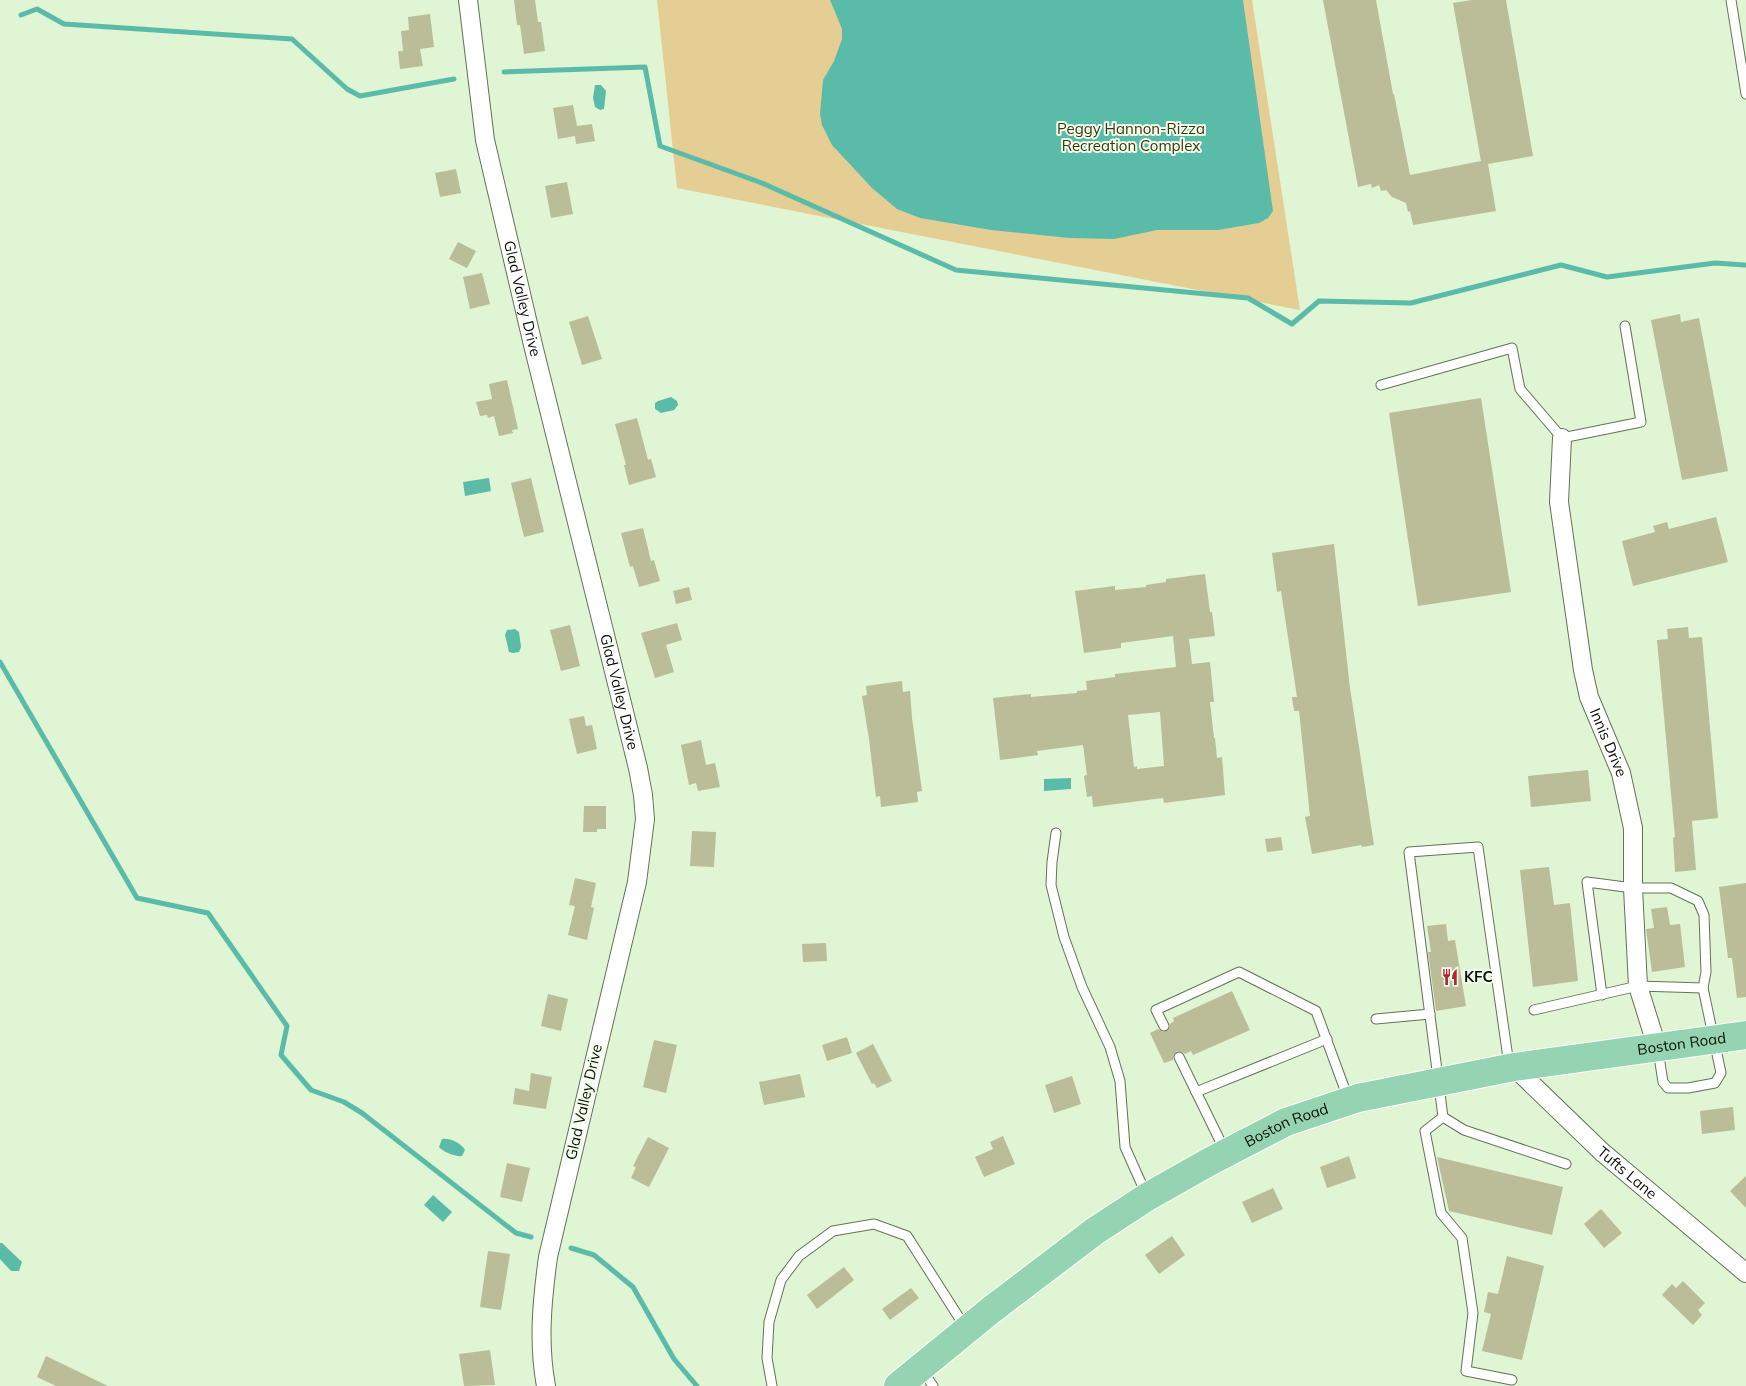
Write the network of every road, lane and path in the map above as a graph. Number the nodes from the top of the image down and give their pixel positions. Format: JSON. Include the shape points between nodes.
{"nodes":[{"id":1,"x":468,"y":0,"type":"edge"},
{"id":2,"x":1731,"y":0,"type":"edge"},
{"id":3,"x":1746,"y":94,"type":"edge"},
{"id":4,"x":1625,"y":326,"type":"dead end"},
{"id":5,"x":1381,"y":385,"type":"dead end"},
{"id":6,"x":1562,"y":438,"type":"junction"},
{"id":7,"x":1056,"y":833,"type":"dead end"},
{"id":8,"x":1633,"y":888,"type":"junction"},
{"id":9,"x":1638,"y":986,"type":"junction"},
{"id":10,"x":1703,"y":988,"type":"junction"},
{"id":11,"x":1602,"y":995,"type":"junction"},
{"id":12,"x":1534,"y":1010,"type":"dead end"},
{"id":13,"x":1430,"y":1014,"type":"junction"},
{"id":14,"x":1376,"y":1019,"type":"dead end"},
{"id":15,"x":1164,"y":1026,"type":"dead end"},
{"id":16,"x":1746,"y":1035,"type":"edge"},
{"id":17,"x":1327,"y":1040,"type":"junction"},
{"id":18,"x":1715,"y":1040,"type":"junction"},
{"id":19,"x":1657,"y":1047,"type":"junction"},
{"id":20,"x":1179,"y":1057,"type":"dead end"},
{"id":21,"x":1511,"y":1067,"type":"junction"},
{"id":22,"x":1438,"y":1082,"type":"junction"},
{"id":23,"x":1196,"y":1092,"type":"junction"},
{"id":24,"x":1349,"y":1101,"type":"junction"},
{"id":25,"x":1443,"y":1117,"type":"junction"},
{"id":26,"x":1226,"y":1153,"type":"junction"},
{"id":27,"x":1566,"y":1164,"type":"dead end"},
{"id":28,"x":1147,"y":1197,"type":"junction"},
{"id":29,"x":1746,"y":1273,"type":"edge"},
{"id":30,"x":966,"y":1330,"type":"junction"},
{"id":31,"x":927,"y":1377,"type":"edge"},
{"id":32,"x":1512,"y":1380,"type":"dead end"},
{"id":33,"x":546,"y":1386,"type":"edge"},
{"id":34,"x":772,"y":1386,"type":"edge"},
{"id":35,"x":898,"y":1386,"type":"edge"}],
"edges":[{"from":1,"to":33,"type":"street","name":"Glad Valley Drive","via":[[485,140],[638,768],[645,819],[637,882],[548,1257],[541,1320]]},
{"from":2,"to":3,"type":"lane"},
{"from":4,"to":6,"type":"lane","via":[[1641,422]]},
{"from":5,"to":6,"type":"lane","via":[[1512,348],[1520,389]]},
{"from":6,"to":8,"type":"street","name":"Innis Drive","via":[[1559,502],[1583,670],[1589,697],[1621,773],[1633,828]]},
{"from":7,"to":28,"type":"lane","via":[[1051,884],[1064,937],[1079,980],[1110,1046],[1120,1081],[1125,1147]]},
{"from":8,"to":9,"type":"street","name":"Innis Drive"},
{"from":8,"to":10,"type":"lane","via":[[1671,888],[1698,901],[1704,915],[1706,972]]},
{"from":8,"to":11,"type":"lane","via":[[1587,882]]},
{"from":9,"to":10,"type":"lane"},
{"from":9,"to":11,"type":"lane"},
{"from":9,"to":19,"type":"street","name":"Innis Drive"},
{"from":10,"to":18,"type":"lane"},
{"from":11,"to":12,"type":"lane"},
{"from":13,"to":14,"type":"lane"},
{"from":13,"to":21,"type":"lane","via":[[1409,852],[1478,847]]},
{"from":13,"to":22,"type":"lane"},
{"from":15,"to":17,"type":"lane","via":[[1156,1010],[1239,972],[1316,1011]]},
{"from":16,"to":18,"type":"main road","name":"Boston Road"},
{"from":17,"to":23,"type":"lane"},
{"from":17,"to":24,"type":"lane"},
{"from":18,"to":19,"type":"main road","name":"Boston Road"},
{"from":18,"to":19,"type":"lane","via":[[1721,1074],[1716,1083],[1688,1088],[1668,1088],[1663,1082]]},
{"from":19,"to":21,"type":"main road","name":"Boston Road"},
{"from":20,"to":23,"type":"lane"},
{"from":21,"to":22,"type":"main road","name":"Boston Road"},
{"from":21,"to":29,"type":"street","name":"Tufts Lane","via":[[1602,1152]]},
{"from":22,"to":24,"type":"main road","name":"Boston Road"},
{"from":22,"to":25,"type":"lane"},
{"from":23,"to":26,"type":"lane"},
{"from":24,"to":26,"type":"main road","name":"Boston Road","via":[[1286,1122]]},
{"from":25,"to":27,"type":"lane","via":[[1464,1130]]},
{"from":25,"to":32,"type":"lane","via":[[1425,1131],[1441,1213],[1462,1238],[1473,1313],[1466,1371]]},
{"from":26,"to":28,"type":"main road","name":"Boston Road"},
{"from":28,"to":30,"type":"main road","name":"Boston Road","via":[[1095,1231]]},
{"from":30,"to":31,"type":"main road","name":"Boston Road"},
{"from":30,"to":34,"type":"lane","via":[[907,1236],[874,1224],[833,1230],[799,1256],[781,1280],[768,1322],[767,1358]]},
{"from":31,"to":35,"type":"main road","name":"Boston Road"}]}
